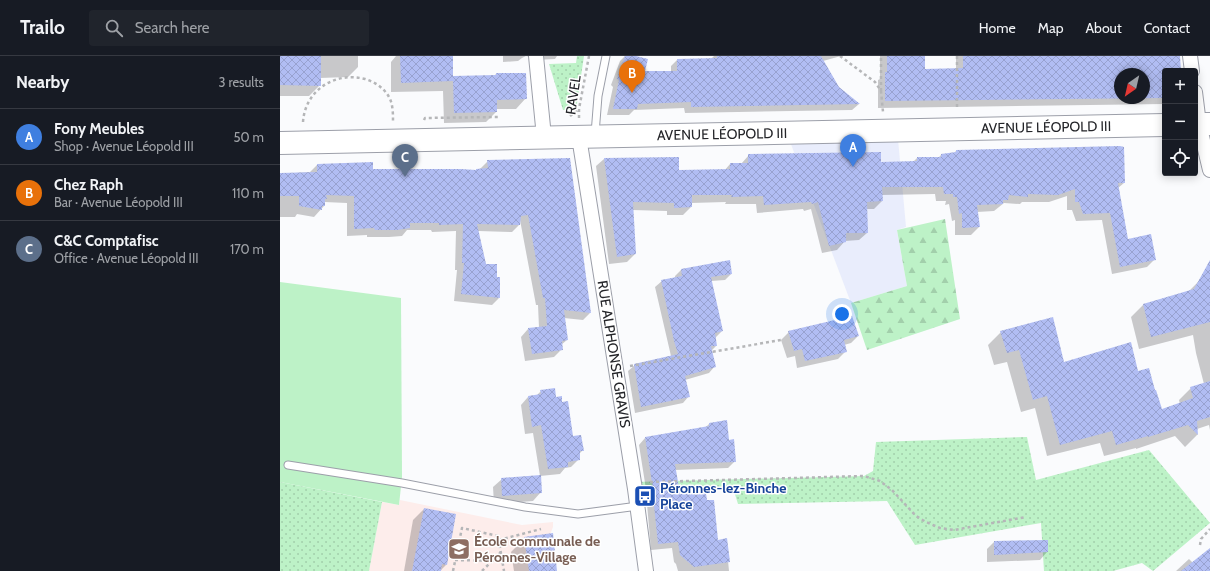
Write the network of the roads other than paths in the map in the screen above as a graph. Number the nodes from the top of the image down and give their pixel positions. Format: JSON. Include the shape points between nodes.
{"nodes":[{"id":1,"x":536,"y":56,"type":"edge"},
{"id":2,"x":606,"y":56,"type":"edge"},
{"id":3,"x":1190,"y":56,"type":"edge"},
{"id":4,"x":1192,"y":68,"type":"edge"},
{"id":5,"x":1197,"y":104,"type":"edge"},
{"id":6,"x":1201,"y":124,"type":"edge"},
{"id":7,"x":1162,"y":125,"type":"edge"},
{"id":8,"x":544,"y":136,"type":"junction"},
{"id":9,"x":587,"y":136,"type":"junction"},
{"id":10,"x":280,"y":143,"type":"edge"},
{"id":11,"x":1210,"y":170,"type":"edge"},
{"id":12,"x":288,"y":465,"type":"dead end"},
{"id":13,"x":638,"y":506,"type":"junction"},
{"id":14,"x":646,"y":571,"type":"edge"}],
"edges":[{"from":1,"to":8,"type":"street"},
{"from":2,"to":9,"type":"lane"},
{"from":3,"to":4,"type":"street"},
{"from":5,"to":6,"type":"street"},
{"from":6,"to":11,"type":"street"},
{"from":7,"to":9,"type":"main road","name":"AVENUE LÉOPOLD III"},
{"from":8,"to":9,"type":"main road","name":"AVENUE LÉOPOLD III"},
{"from":8,"to":10,"type":"main road","name":"AVENUE LÉOPOLD III"},
{"from":9,"to":13,"type":"street","name":"RUE ALPHONSE GRAVIS","via":[[616,368]]},
{"from":12,"to":13,"type":"lane","via":[[578,514]]},
{"from":13,"to":14,"type":"street","name":"RUE ALPHONSE GRAVIS"}]}
